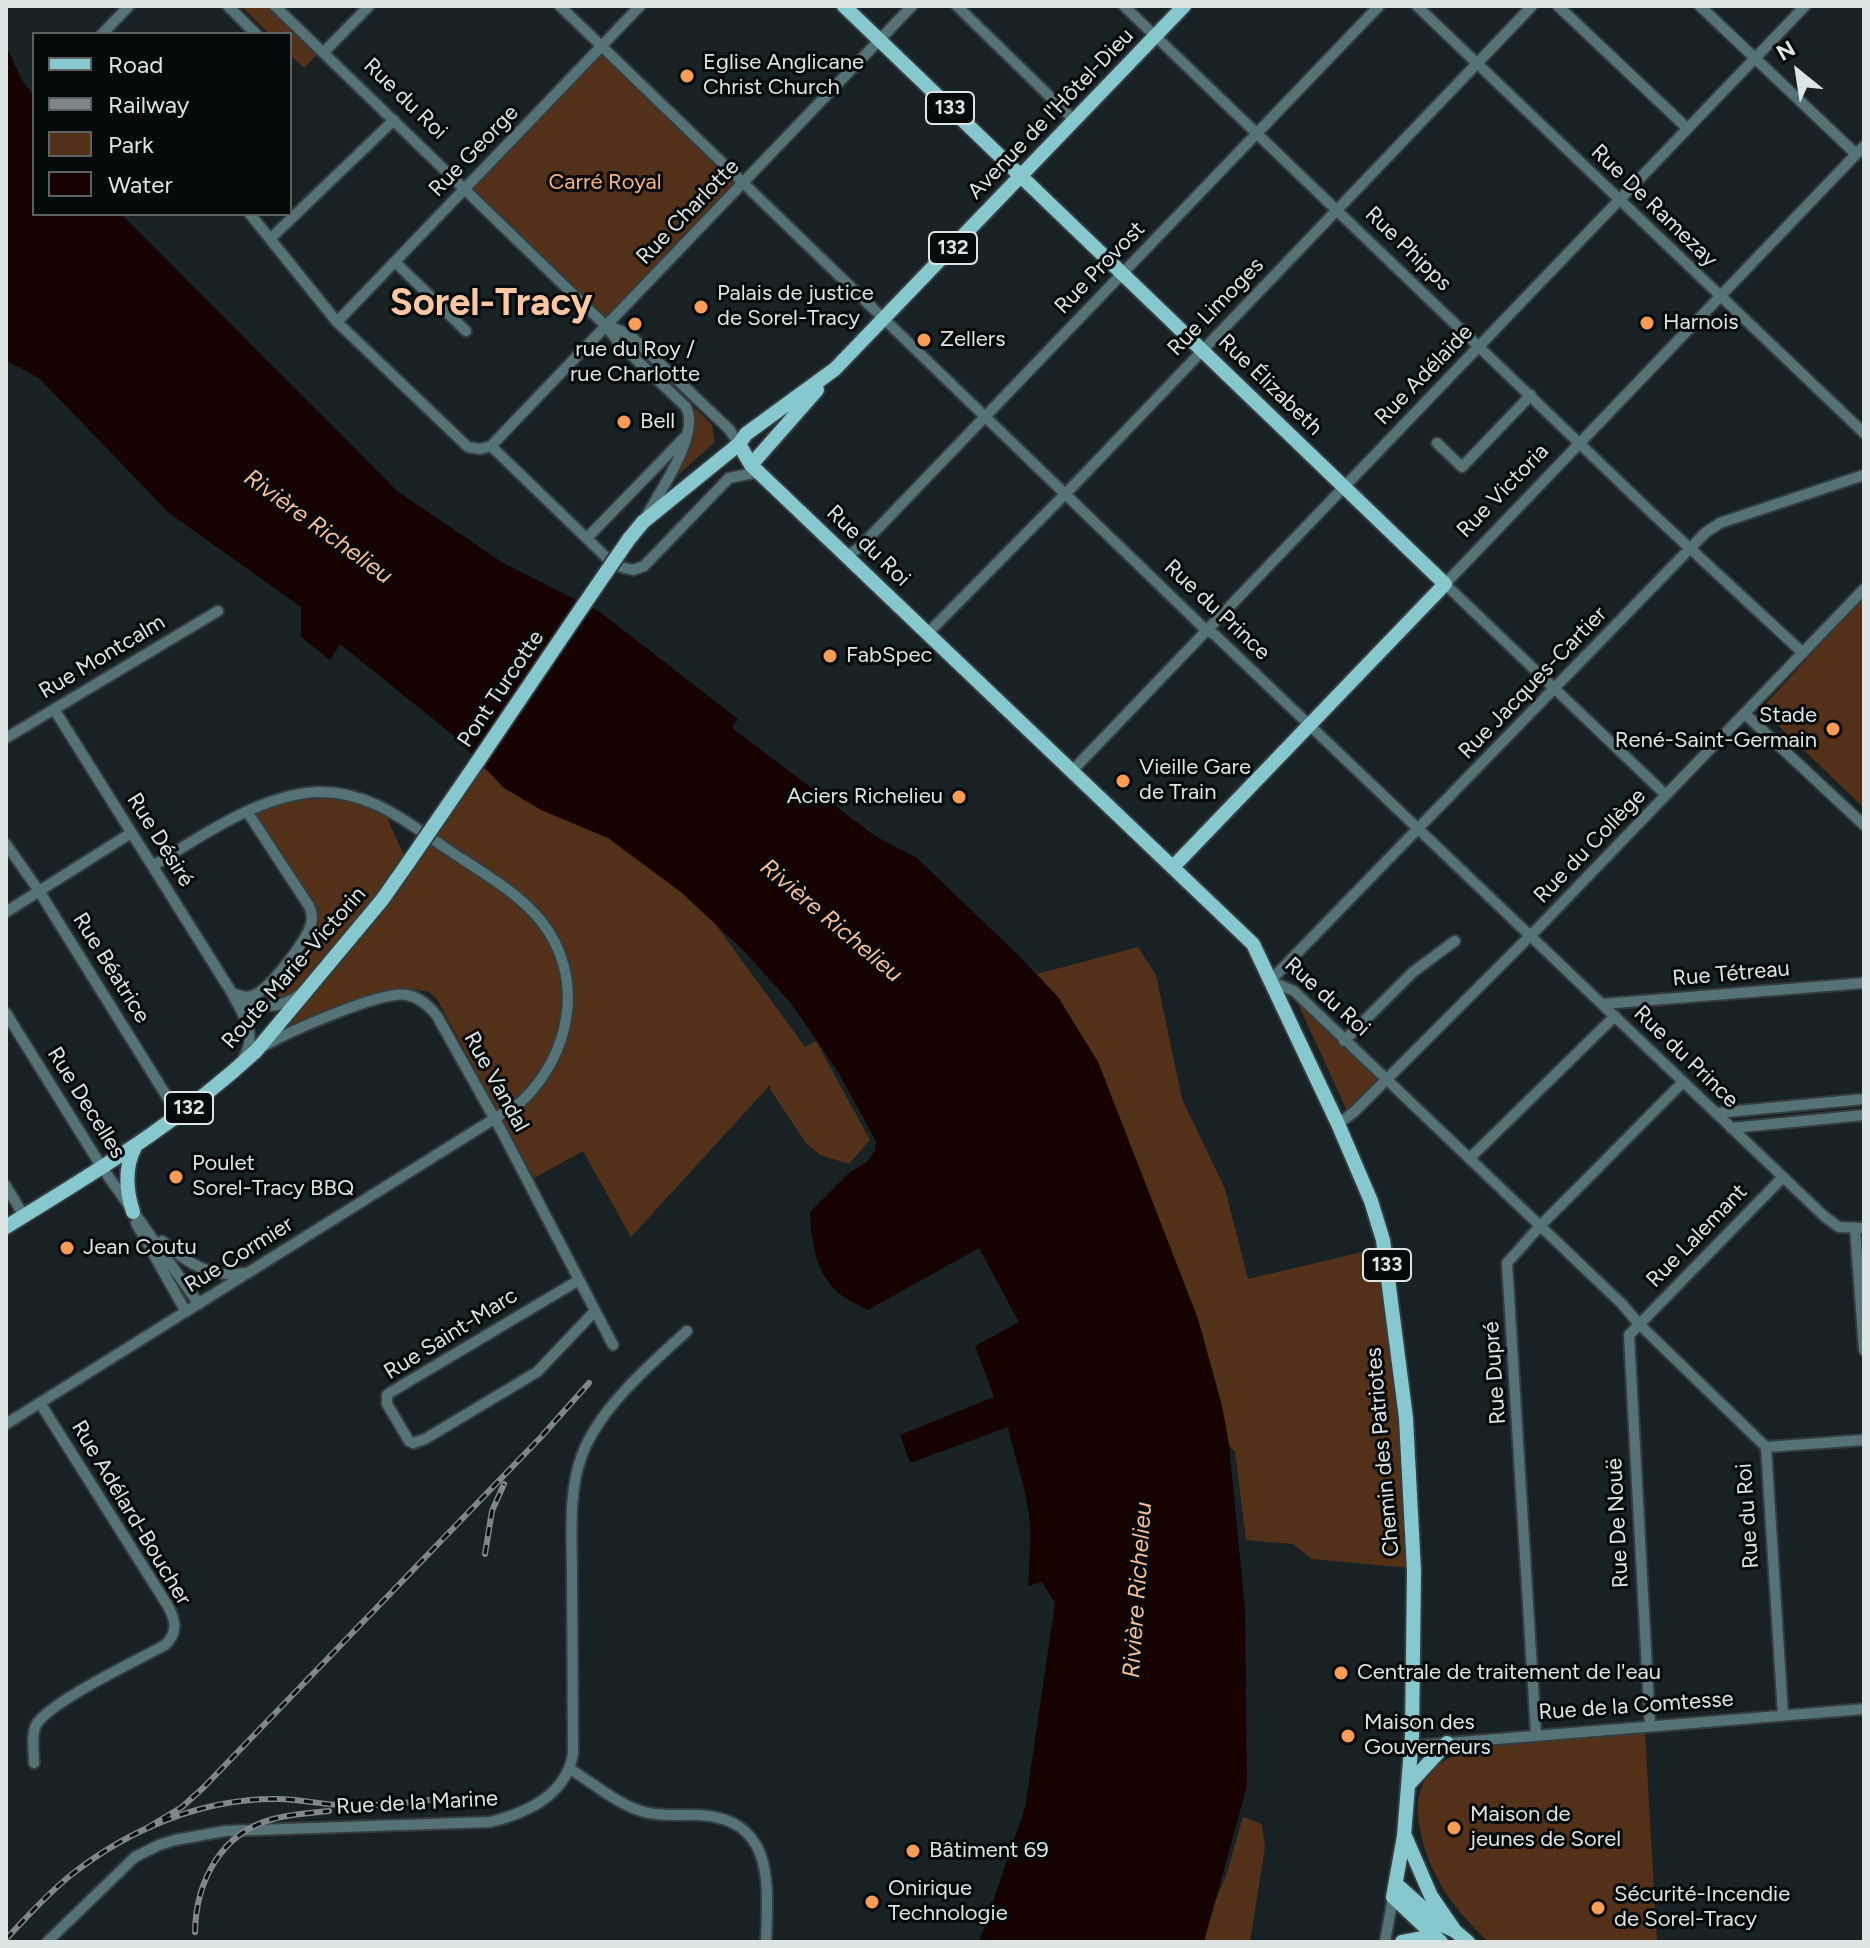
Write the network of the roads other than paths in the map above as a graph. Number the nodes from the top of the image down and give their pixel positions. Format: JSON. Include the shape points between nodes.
{"nodes":[{"id":1,"x":129,"y":6,"type":"edge"},
{"id":2,"x":228,"y":6,"type":"edge"},
{"id":3,"x":275,"y":6,"type":"edge"},
{"id":4,"x":369,"y":6,"type":"edge"},
{"id":5,"x":560,"y":6,"type":"edge"},
{"id":6,"x":640,"y":6,"type":"edge"},
{"id":7,"x":844,"y":6,"type":"edge"},
{"id":8,"x":912,"y":6,"type":"edge"},
{"id":9,"x":957,"y":6,"type":"edge"},
{"id":10,"x":1124,"y":6,"type":"edge"},
{"id":11,"x":1184,"y":6,"type":"edge"},
{"id":12,"x":1379,"y":6,"type":"edge"},
{"id":13,"x":1417,"y":6,"type":"edge"},
{"id":14,"x":1532,"y":6,"type":"edge"},
{"id":15,"x":1558,"y":6,"type":"edge"},
{"id":16,"x":1700,"y":6,"type":"edge"},
{"id":17,"x":1805,"y":6,"type":"edge"},
{"id":18,"x":104,"y":32,"type":"edge"},
{"id":19,"x":254,"y":32,"type":"edge"},
{"id":20,"x":1156,"y":36,"type":"junction"},
{"id":21,"x":879,"y":40,"type":"junction"},
{"id":22,"x":602,"y":46,"type":"junction"},
{"id":23,"x":324,"y":52,"type":"junction"},
{"id":24,"x":1755,"y":58,"type":"junction"},
{"id":25,"x":1477,"y":63,"type":"junction"},
{"id":26,"x":394,"y":120,"type":"junction"},
{"id":27,"x":1075,"y":121,"type":"junction"},
{"id":28,"x":1687,"y":128,"type":"junction"},
{"id":29,"x":1257,"y":133,"type":"junction"},
{"id":30,"x":1860,"y":150,"type":"edge"},
{"id":31,"x":1022,"y":177,"type":"junction"},
{"id":32,"x":744,"y":183,"type":"junction"},
{"id":33,"x":466,"y":189,"type":"junction"},
{"id":34,"x":1619,"y":199,"type":"junction"},
{"id":35,"x":1337,"y":209,"type":"junction"},
{"id":36,"x":252,"y":216,"type":"edge"},
{"id":37,"x":270,"y":239,"type":"junction"},
{"id":38,"x":395,"y":262,"type":"junction"},
{"id":39,"x":1123,"y":273,"type":"junction"},
{"id":40,"x":1719,"y":296,"type":"junction"},
{"id":41,"x":884,"y":319,"type":"junction"},
{"id":42,"x":337,"y":322,"type":"junction"},
{"id":43,"x":606,"y":326,"type":"junction"},
{"id":44,"x":466,"y":331,"type":"dead end"},
{"id":45,"x":1480,"y":346,"type":"junction"},
{"id":46,"x":1202,"y":351,"type":"junction"},
{"id":47,"x":821,"y":380,"type":"junction"},
{"id":48,"x":1531,"y":395,"type":"junction"},
{"id":49,"x":986,"y":415,"type":"junction"},
{"id":50,"x":1864,"y":433,"type":"edge"},
{"id":51,"x":685,"y":437,"type":"junction"},
{"id":52,"x":1581,"y":442,"type":"junction"},
{"id":53,"x":1437,"y":443,"type":"dead end"},
{"id":54,"x":739,"y":444,"type":"junction"},
{"id":55,"x":491,"y":446,"type":"junction"},
{"id":56,"x":755,"y":469,"type":"junction"},
{"id":57,"x":1864,"y":475,"type":"edge"},
{"id":58,"x":1344,"y":487,"type":"junction"},
{"id":59,"x":1066,"y":492,"type":"junction"},
{"id":60,"x":643,"y":522,"type":"junction"},
{"id":61,"x":587,"y":538,"type":"junction"},
{"id":62,"x":629,"y":539,"type":"joint"},
{"id":63,"x":1692,"y":547,"type":"junction"},
{"id":64,"x":847,"y":556,"type":"junction"},
{"id":65,"x":607,"y":558,"type":"dead end"},
{"id":66,"x":621,"y":567,"type":"dead end"},
{"id":67,"x":1445,"y":584,"type":"junction"},
{"id":68,"x":1864,"y":589,"type":"edge"},
{"id":69,"x":218,"y":611,"type":"dead end"},
{"id":70,"x":1206,"y":630,"type":"junction"},
{"id":71,"x":928,"y":633,"type":"junction"},
{"id":72,"x":1803,"y":653,"type":"junction"},
{"id":73,"x":1555,"y":690,"type":"junction"},
{"id":74,"x":54,"y":709,"type":"junction"},
{"id":75,"x":1745,"y":714,"type":"junction"},
{"id":76,"x":1309,"y":724,"type":"junction"},
{"id":77,"x":6,"y":738,"type":"edge"},
{"id":78,"x":1072,"y":771,"type":"junction"},
{"id":79,"x":1666,"y":795,"type":"junction"},
{"id":80,"x":248,"y":813,"type":"junction"},
{"id":81,"x":1864,"y":825,"type":"edge"},
{"id":82,"x":1419,"y":830,"type":"junction"},
{"id":83,"x":131,"y":833,"type":"junction"},
{"id":84,"x":6,"y":844,"type":"edge"},
{"id":85,"x":408,"y":863,"type":"joint"},
{"id":86,"x":153,"y":866,"type":"junction"},
{"id":87,"x":1173,"y":867,"type":"junction"},
{"id":88,"x":39,"y":891,"type":"junction"},
{"id":89,"x":6,"y":912,"type":"edge"},
{"id":90,"x":1530,"y":935,"type":"junction"},
{"id":91,"x":1455,"y":941,"type":"dead end"},
{"id":92,"x":1270,"y":981,"type":"junction"},
{"id":93,"x":1864,"y":983,"type":"edge"},
{"id":94,"x":310,"y":986,"type":"junction"},
{"id":95,"x":232,"y":993,"type":"junction"},
{"id":96,"x":1602,"y":1004,"type":"junction"},
{"id":97,"x":6,"y":1013,"type":"edge"},
{"id":98,"x":1615,"y":1016,"type":"junction"},
{"id":99,"x":1344,"y":1041,"type":"junction"},
{"id":100,"x":256,"y":1051,"type":"junction"},
{"id":101,"x":239,"y":1066,"type":"junction"},
{"id":102,"x":1385,"y":1081,"type":"junction"},
{"id":103,"x":1683,"y":1082,"type":"junction"},
{"id":104,"x":1864,"y":1099,"type":"edge"},
{"id":105,"x":1850,"y":1101,"type":"junction"},
{"id":106,"x":1716,"y":1113,"type":"junction"},
{"id":107,"x":1864,"y":1115,"type":"edge"},
{"id":108,"x":179,"y":1116,"type":"junction"},
{"id":109,"x":1852,"y":1116,"type":"junction"},
{"id":110,"x":494,"y":1119,"type":"junction"},
{"id":111,"x":1338,"y":1124,"type":"junction"},
{"id":112,"x":1731,"y":1128,"type":"junction"},
{"id":113,"x":135,"y":1147,"type":"junction"},
{"id":114,"x":1470,"y":1158,"type":"junction"},
{"id":115,"x":103,"y":1169,"type":"junction"},
{"id":116,"x":1783,"y":1177,"type":"junction"},
{"id":117,"x":6,"y":1186,"type":"edge"},
{"id":118,"x":133,"y":1212,"type":"junction"},
{"id":119,"x":24,"y":1216,"type":"junction"},
{"id":120,"x":1540,"y":1226,"type":"junction"},
{"id":121,"x":6,"y":1227,"type":"edge"},
{"id":122,"x":1860,"y":1228,"type":"edge"},
{"id":123,"x":250,"y":1272,"type":"junction"},
{"id":124,"x":579,"y":1280,"type":"junction"},
{"id":125,"x":199,"y":1304,"type":"junction"},
{"id":126,"x":595,"y":1311,"type":"junction"},
{"id":127,"x":186,"y":1312,"type":"junction"},
{"id":128,"x":1639,"y":1324,"type":"junction"},
{"id":129,"x":687,"y":1331,"type":"dead end"},
{"id":130,"x":613,"y":1345,"type":"dead end"},
{"id":131,"x":1864,"y":1350,"type":"edge"},
{"id":132,"x":40,"y":1403,"type":"junction"},
{"id":133,"x":6,"y":1424,"type":"edge"},
{"id":134,"x":1864,"y":1440,"type":"edge"},
{"id":135,"x":1766,"y":1447,"type":"junction"},
{"id":136,"x":1864,"y":1709,"type":"edge"},
{"id":137,"x":1783,"y":1715,"type":"junction"},
{"id":138,"x":1650,"y":1725,"type":"junction"},
{"id":139,"x":1536,"y":1734,"type":"junction"},
{"id":140,"x":1447,"y":1743,"type":"junction"},
{"id":141,"x":1412,"y":1746,"type":"junction"},
{"id":142,"x":34,"y":1763,"type":"dead end"},
{"id":143,"x":570,"y":1769,"type":"junction"},
{"id":144,"x":1410,"y":1783,"type":"junction"},
{"id":145,"x":1404,"y":1836,"type":"junction"},
{"id":146,"x":1395,"y":1891,"type":"junction"},
{"id":147,"x":1455,"y":1931,"type":"junction"},
{"id":148,"x":47,"y":1942,"type":"edge"},
{"id":149,"x":766,"y":1942,"type":"edge"},
{"id":150,"x":1385,"y":1942,"type":"edge"},
{"id":151,"x":1402,"y":1942,"type":"edge"},
{"id":152,"x":1439,"y":1942,"type":"edge"},
{"id":153,"x":1468,"y":1942,"type":"edge"}],
"edges":[{"from":1,"to":18,"type":"street"},
{"from":2,"to":19,"type":"street"},
{"from":3,"to":23,"type":"street","name":"Rue du Roi"},
{"from":4,"to":23,"type":"street"},
{"from":5,"to":22,"type":"street","name":"Rue du Prince"},
{"from":6,"to":22,"type":"street","name":"Rue George"},
{"from":7,"to":21,"type":"main road","name":"Rue Élizabeth","number":"133"},
{"from":8,"to":21,"type":"street","name":"Rue Charlotte"},
{"from":9,"to":27,"type":"street"},
{"from":10,"to":20,"type":"street","name":"Rue Phipps"},
{"from":11,"to":20,"type":"main road","name":"Avenue de l'Hôtel-Dieu","number":"132"},
{"from":12,"to":29,"type":"street","name":"Rue Provost"},
{"from":13,"to":25,"type":"street","name":"Rue De Ramezay"},
{"from":14,"to":25,"type":"street","name":"Rue Limoges"},
{"from":15,"to":28,"type":"street"},
{"from":16,"to":24,"type":"street"},
{"from":17,"to":24,"type":"street","name":"Rue Adélaïde"},
{"from":20,"to":27,"type":"main road","name":"Avenue de l'Hôtel-Dieu","number":"132"},
{"from":20,"to":29,"type":"street","name":"Rue Phipps"},
{"from":21,"to":31,"type":"main road","name":"Rue Élizabeth","number":"133"},
{"from":21,"to":32,"type":"street","name":"Rue Charlotte"},
{"from":22,"to":32,"type":"street","name":"Rue du Prince"},
{"from":22,"to":33,"type":"street","name":"Rue George"},
{"from":23,"to":26,"type":"street","name":"Rue du Roi"},
{"from":24,"to":28,"type":"street","name":"Rue Adélaïde"},
{"from":24,"to":30,"type":"street"},
{"from":25,"to":34,"type":"street","name":"Rue De Ramezay"},
{"from":25,"to":35,"type":"street","name":"Rue Limoges"},
{"from":26,"to":33,"type":"street","name":"Rue du Roi"},
{"from":26,"to":37,"type":"street"},
{"from":27,"to":31,"type":"main road","name":"Avenue de l'Hôtel-Dieu","number":"132"},
{"from":28,"to":34,"type":"street","name":"Rue Adélaïde"},
{"from":29,"to":35,"type":"street","name":"Rue Phipps"},
{"from":29,"to":39,"type":"street","name":"Rue Provost"},
{"from":30,"to":40,"type":"street","name":"Rue Victoria"},
{"from":31,"to":39,"type":"main road","name":"Rue Élizabeth","number":"133"},
{"from":31,"to":41,"type":"main road","name":"Avenue de l'Hôtel-Dieu","number":"132"},
{"from":32,"to":41,"type":"street","name":"Rue du Prince"},
{"from":32,"to":43,"type":"street","name":"Rue Charlotte"},
{"from":33,"to":38,"type":"street","name":"Rue George"},
{"from":33,"to":43,"type":"street","name":"Rue du Roi"},
{"from":34,"to":40,"type":"street","name":"Rue De Ramezay"},
{"from":34,"to":45,"type":"street","name":"Rue Adélaïde"},
{"from":35,"to":45,"type":"street","name":"Rue Phipps"},
{"from":35,"to":46,"type":"street","name":"Rue Limoges"},
{"from":36,"to":37,"type":"street"},
{"from":37,"to":42,"type":"street"},
{"from":38,"to":42,"type":"street","name":"Rue George"},
{"from":38,"to":44,"type":"street"},
{"from":39,"to":46,"type":"main road","name":"Rue Élizabeth","number":"133"},
{"from":39,"to":49,"type":"street","name":"Rue Provost"},
{"from":40,"to":50,"type":"street","name":"Rue De Ramezay"},
{"from":40,"to":52,"type":"street","name":"Rue Victoria"},
{"from":41,"to":47,"type":"main road","name":"Avenue de l'Hôtel-Dieu","number":"132"},
{"from":41,"to":49,"type":"street","name":"Rue du Prince"},
{"from":42,"to":55,"type":"street","via":[[468,447]]},
{"from":43,"to":51,"type":"street","name":"Rue du Roi","via":[[686,407],[690,420]]},
{"from":43,"to":54,"type":"street","name":"Rue du Roi","via":[[629,334]]},
{"from":43,"to":55,"type":"street","name":"Rue Charlotte"},
{"from":45,"to":48,"type":"street","name":"Rue Phipps"},
{"from":45,"to":58,"type":"street","name":"Rue Adélaïde"},
{"from":46,"to":58,"type":"main road","name":"Rue Élizabeth","number":"133"},
{"from":46,"to":59,"type":"street","name":"Rue Limoges"},
{"from":47,"to":54,"type":"main road","name":"Avenue de l'Hôtel-Dieu","number":"132"},
{"from":47,"to":56,"type":"main road"},
{"from":48,"to":52,"type":"street","name":"Rue Phipps"},
{"from":48,"to":53,"type":"street","via":[[1462,467]]},
{"from":49,"to":59,"type":"street","name":"Rue du Prince"},
{"from":49,"to":64,"type":"street","name":"Rue Provost"},
{"from":51,"to":60,"type":"street"},
{"from":51,"to":61,"type":"street"},
{"from":52,"to":63,"type":"street","name":"Rue Phipps"},
{"from":52,"to":67,"type":"street","name":"Rue Victoria"},
{"from":54,"to":56,"type":"main road","name":"Rue du Roi"},
{"from":54,"to":60,"type":"main road","name":"Avenue de l'Hôtel-Dieu","number":"132"},
{"from":55,"to":61,"type":"street"},
{"from":56,"to":64,"type":"main road","name":"Rue du Roi"},
{"from":56,"to":66,"type":"street","via":[[729,478],[641,568]]},
{"from":57,"to":63,"type":"street","name":"Rue Jacques-Cartier","via":[[1720,523]]},
{"from":58,"to":67,"type":"main road","name":"Rue Élizabeth","number":"133"},
{"from":58,"to":70,"type":"street","name":"Rue Adélaïde"},
{"from":59,"to":70,"type":"street","name":"Rue du Prince"},
{"from":59,"to":71,"type":"street","name":"Rue Limoges"},
{"from":60,"to":62,"type":"main road","name":"Avenue de l'Hôtel-Dieu","number":"132"},
{"from":61,"to":65,"type":"street"},
{"from":62,"to":85,"type":"main road","name":"Pont Turcotte","number":"132","bridge":true},
{"from":63,"to":72,"type":"street","name":"Rue Phipps"},
{"from":63,"to":73,"type":"street","name":"Rue Jacques-Cartier"},
{"from":64,"to":71,"type":"main road","name":"Rue du Roi"},
{"from":67,"to":73,"type":"street","name":"Rue Élizabeth"},
{"from":67,"to":76,"type":"main road","name":"Rue Victoria"},
{"from":68,"to":72,"type":"street","name":"Rue du Collège"},
{"from":69,"to":74,"type":"street","name":"Rue Montcalm"},
{"from":70,"to":76,"type":"street","name":"Rue du Prince"},
{"from":70,"to":78,"type":"street","name":"Rue Adélaïde"},
{"from":71,"to":78,"type":"main road","name":"Rue du Roi"},
{"from":72,"to":75,"type":"street","name":"Rue du Collège"},
{"from":73,"to":79,"type":"street","name":"Rue Élizabeth"},
{"from":73,"to":82,"type":"street","name":"Rue Jacques-Cartier"},
{"from":74,"to":77,"type":"street","name":"Rue Montcalm"},
{"from":74,"to":83,"type":"street","name":"Rue Désiré"},
{"from":75,"to":79,"type":"street","name":"Rue du Collège"},
{"from":75,"to":81,"type":"street"},
{"from":76,"to":82,"type":"street","name":"Rue du Prince"},
{"from":76,"to":87,"type":"main road","name":"Rue Victoria"},
{"from":78,"to":87,"type":"main road","name":"Rue du Roi"},
{"from":79,"to":90,"type":"street","name":"Rue du Collège"},
{"from":80,"to":86,"type":"street","name":"Rue Cormier"},
{"from":80,"to":95,"type":"street","via":[[312,918],[306,935],[267,986],[251,996]]},
{"from":80,"to":110,"type":"street","name":"Rue Cormier","via":[[290,796],[354,796],[390,810],[529,908],[563,963],[568,1013],[548,1071],[521,1102]]},
{"from":82,"to":90,"type":"street","name":"Rue du Prince"},
{"from":82,"to":92,"type":"street","name":"Rue Jacques-Cartier"},
{"from":83,"to":86,"type":"street","name":"Rue Désiré"},
{"from":83,"to":88,"type":"street"},
{"from":84,"to":88,"type":"street","name":"Rue Béatrice"},
{"from":85,"to":94,"type":"main road","name":"Route Marie-Victorin","number":"132"},
{"from":86,"to":95,"type":"street","name":"Rue Désiré"},
{"from":87,"to":92,"type":"main road","name":"Rue du Roi","number":"133","via":[[1253,944]]},
{"from":88,"to":89,"type":"street"},
{"from":88,"to":108,"type":"street","name":"Rue Béatrice"},
{"from":90,"to":96,"type":"street","name":"Rue du Prince"},
{"from":90,"to":102,"type":"street","name":"Rue du Collège"},
{"from":91,"to":99,"type":"street","via":[[1413,972]]},
{"from":92,"to":99,"type":"street","name":"Rue du Roi","via":[[1294,991]]},
{"from":92,"to":111,"type":"main road","name":"Chemin des Patriotes","number":"133"},
{"from":93,"to":96,"type":"street","name":"Rue Tétreau"},
{"from":94,"to":95,"type":"street","via":[[292,1000],[267,1006],[244,1002]]},
{"from":94,"to":100,"type":"main road","name":"Route Marie-Victorin","number":"132"},
{"from":95,"to":101,"type":"street","name":"Rue Désiré","via":[[251,1033]]},
{"from":96,"to":98,"type":"street","name":"Rue du Prince"},
{"from":97,"to":115,"type":"street","name":"Rue Decelles"},
{"from":98,"to":103,"type":"street","name":"Rue du Prince"},
{"from":98,"to":114,"type":"street"},
{"from":99,"to":102,"type":"street","name":"Rue du Roi"},
{"from":100,"to":101,"type":"main road","name":"Route Marie-Victorin","number":"132"},
{"from":100,"to":110,"type":"street","name":"Rue Vandal","via":[[371,1000],[408,995],[426,1003],[437,1016]]},
{"from":101,"to":108,"type":"main road","name":"Route Marie-Victorin","number":"132"},
{"from":102,"to":111,"type":"street","name":"Rue du Collège"},
{"from":102,"to":114,"type":"street","name":"Rue du Roi"},
{"from":103,"to":106,"type":"street","name":"Rue du Prince"},
{"from":103,"to":120,"type":"street","name":"Rue Dupré"},
{"from":104,"to":105,"type":"street"},
{"from":105,"to":106,"type":"street"},
{"from":105,"to":109,"type":"street"},
{"from":106,"to":112,"type":"street","name":"Rue du Prince"},
{"from":107,"to":109,"type":"street"},
{"from":108,"to":113,"type":"main road","name":"Route Marie-Victorin","number":"132"},
{"from":109,"to":112,"type":"street"},
{"from":110,"to":123,"type":"street","name":"Rue Cormier"},
{"from":110,"to":124,"type":"street","name":"Rue Vandal"},
{"from":111,"to":141,"type":"main road","name":"Chemin des Patriotes","number":"133","via":[[1383,1240],[1406,1418],[1414,1571]]},
{"from":112,"to":116,"type":"street","name":"Rue du Prince"},
{"from":113,"to":115,"type":"main road","name":"Route Marie-Victorin","number":"132"},
{"from":113,"to":118,"type":"main road","via":[[126,1176]]},
{"from":114,"to":120,"type":"street","name":"Rue du Roi"},
{"from":115,"to":118,"type":"street","name":"Rue Decelles"},
{"from":115,"to":119,"type":"main road","name":"Route Marie-Victorin","number":"132"},
{"from":116,"to":122,"type":"street","name":"Rue du Prince","via":[[1839,1227]]},
{"from":116,"to":128,"type":"street","name":"Rue Lalemant"},
{"from":117,"to":119,"type":"street"},
{"from":118,"to":123,"type":"street","via":[[169,1248],[205,1271]]},
{"from":118,"to":125,"type":"street","name":"Rue Decelles"},
{"from":118,"to":127,"type":"street","name":"Rue Decelles"},
{"from":119,"to":121,"type":"main road","name":"Route Marie-Victorin","number":"132"},
{"from":120,"to":128,"type":"street","name":"Rue du Roi"},
{"from":120,"to":139,"type":"street","name":"Rue Dupré","via":[[1509,1259],[1507,1269]]},
{"from":122,"to":131,"type":"street"},
{"from":123,"to":125,"type":"street","name":"Rue Cormier"},
{"from":124,"to":126,"type":"street","name":"Rue Vandal"},
{"from":124,"to":126,"type":"street","name":"Rue Saint-Marc","via":[[387,1395],[387,1404],[411,1442],[425,1439],[537,1372]]},
{"from":125,"to":127,"type":"street","name":"Rue Cormier"},
{"from":126,"to":130,"type":"street","name":"Rue Vandal"},
{"from":127,"to":132,"type":"street","name":"Rue Cormier"},
{"from":128,"to":135,"type":"street","name":"Rue du Roi"},
{"from":128,"to":138,"type":"street","name":"Rue De Nouë","via":[[1627,1341]]},
{"from":129,"to":143,"type":"street","via":[[600,1423],[577,1470]]},
{"from":132,"to":133,"type":"street","name":"Rue Cormier"},
{"from":132,"to":142,"type":"street","name":"Rue Adélard-Boucher","via":[[168,1606],[176,1627],[165,1645],[44,1716],[34,1730]]},
{"from":134,"to":135,"type":"street"},
{"from":135,"to":137,"type":"street","name":"Rue du Roi"},
{"from":136,"to":137,"type":"street","name":"Rue de la Comtesse"},
{"from":137,"to":138,"type":"street","name":"Rue de la Comtesse"},
{"from":138,"to":139,"type":"street","name":"Rue de la Comtesse"},
{"from":139,"to":140,"type":"street","name":"Rue de la Comtesse"},
{"from":140,"to":141,"type":"street","name":"Rue de la Comtesse"},
{"from":140,"to":144,"type":"main road"},
{"from":141,"to":144,"type":"main road","name":"Chemin des Patriotes","number":"133"},
{"from":143,"to":148,"type":"street","name":"Rue de la Marine","via":[[542,1802],[490,1822],[225,1831],[159,1845],[135,1857]]},
{"from":143,"to":149,"type":"street","via":[[641,1811],[713,1817],[744,1829],[763,1859]]},
{"from":144,"to":145,"type":"main road","name":"Chemin des Patriotes","number":"133"},
{"from":145,"to":146,"type":"main road","name":"Chemin des Patriotes","number":"133"},
{"from":145,"to":147,"type":"main road","via":[[1431,1896]]},
{"from":146,"to":147,"type":"main road"},
{"from":146,"to":150,"type":"street","name":"Chemin des Patriotes"},
{"from":146,"to":152,"type":"main road"},
{"from":147,"to":153,"type":"main road"},
{"from":151,"to":152,"type":"main road"}]}
